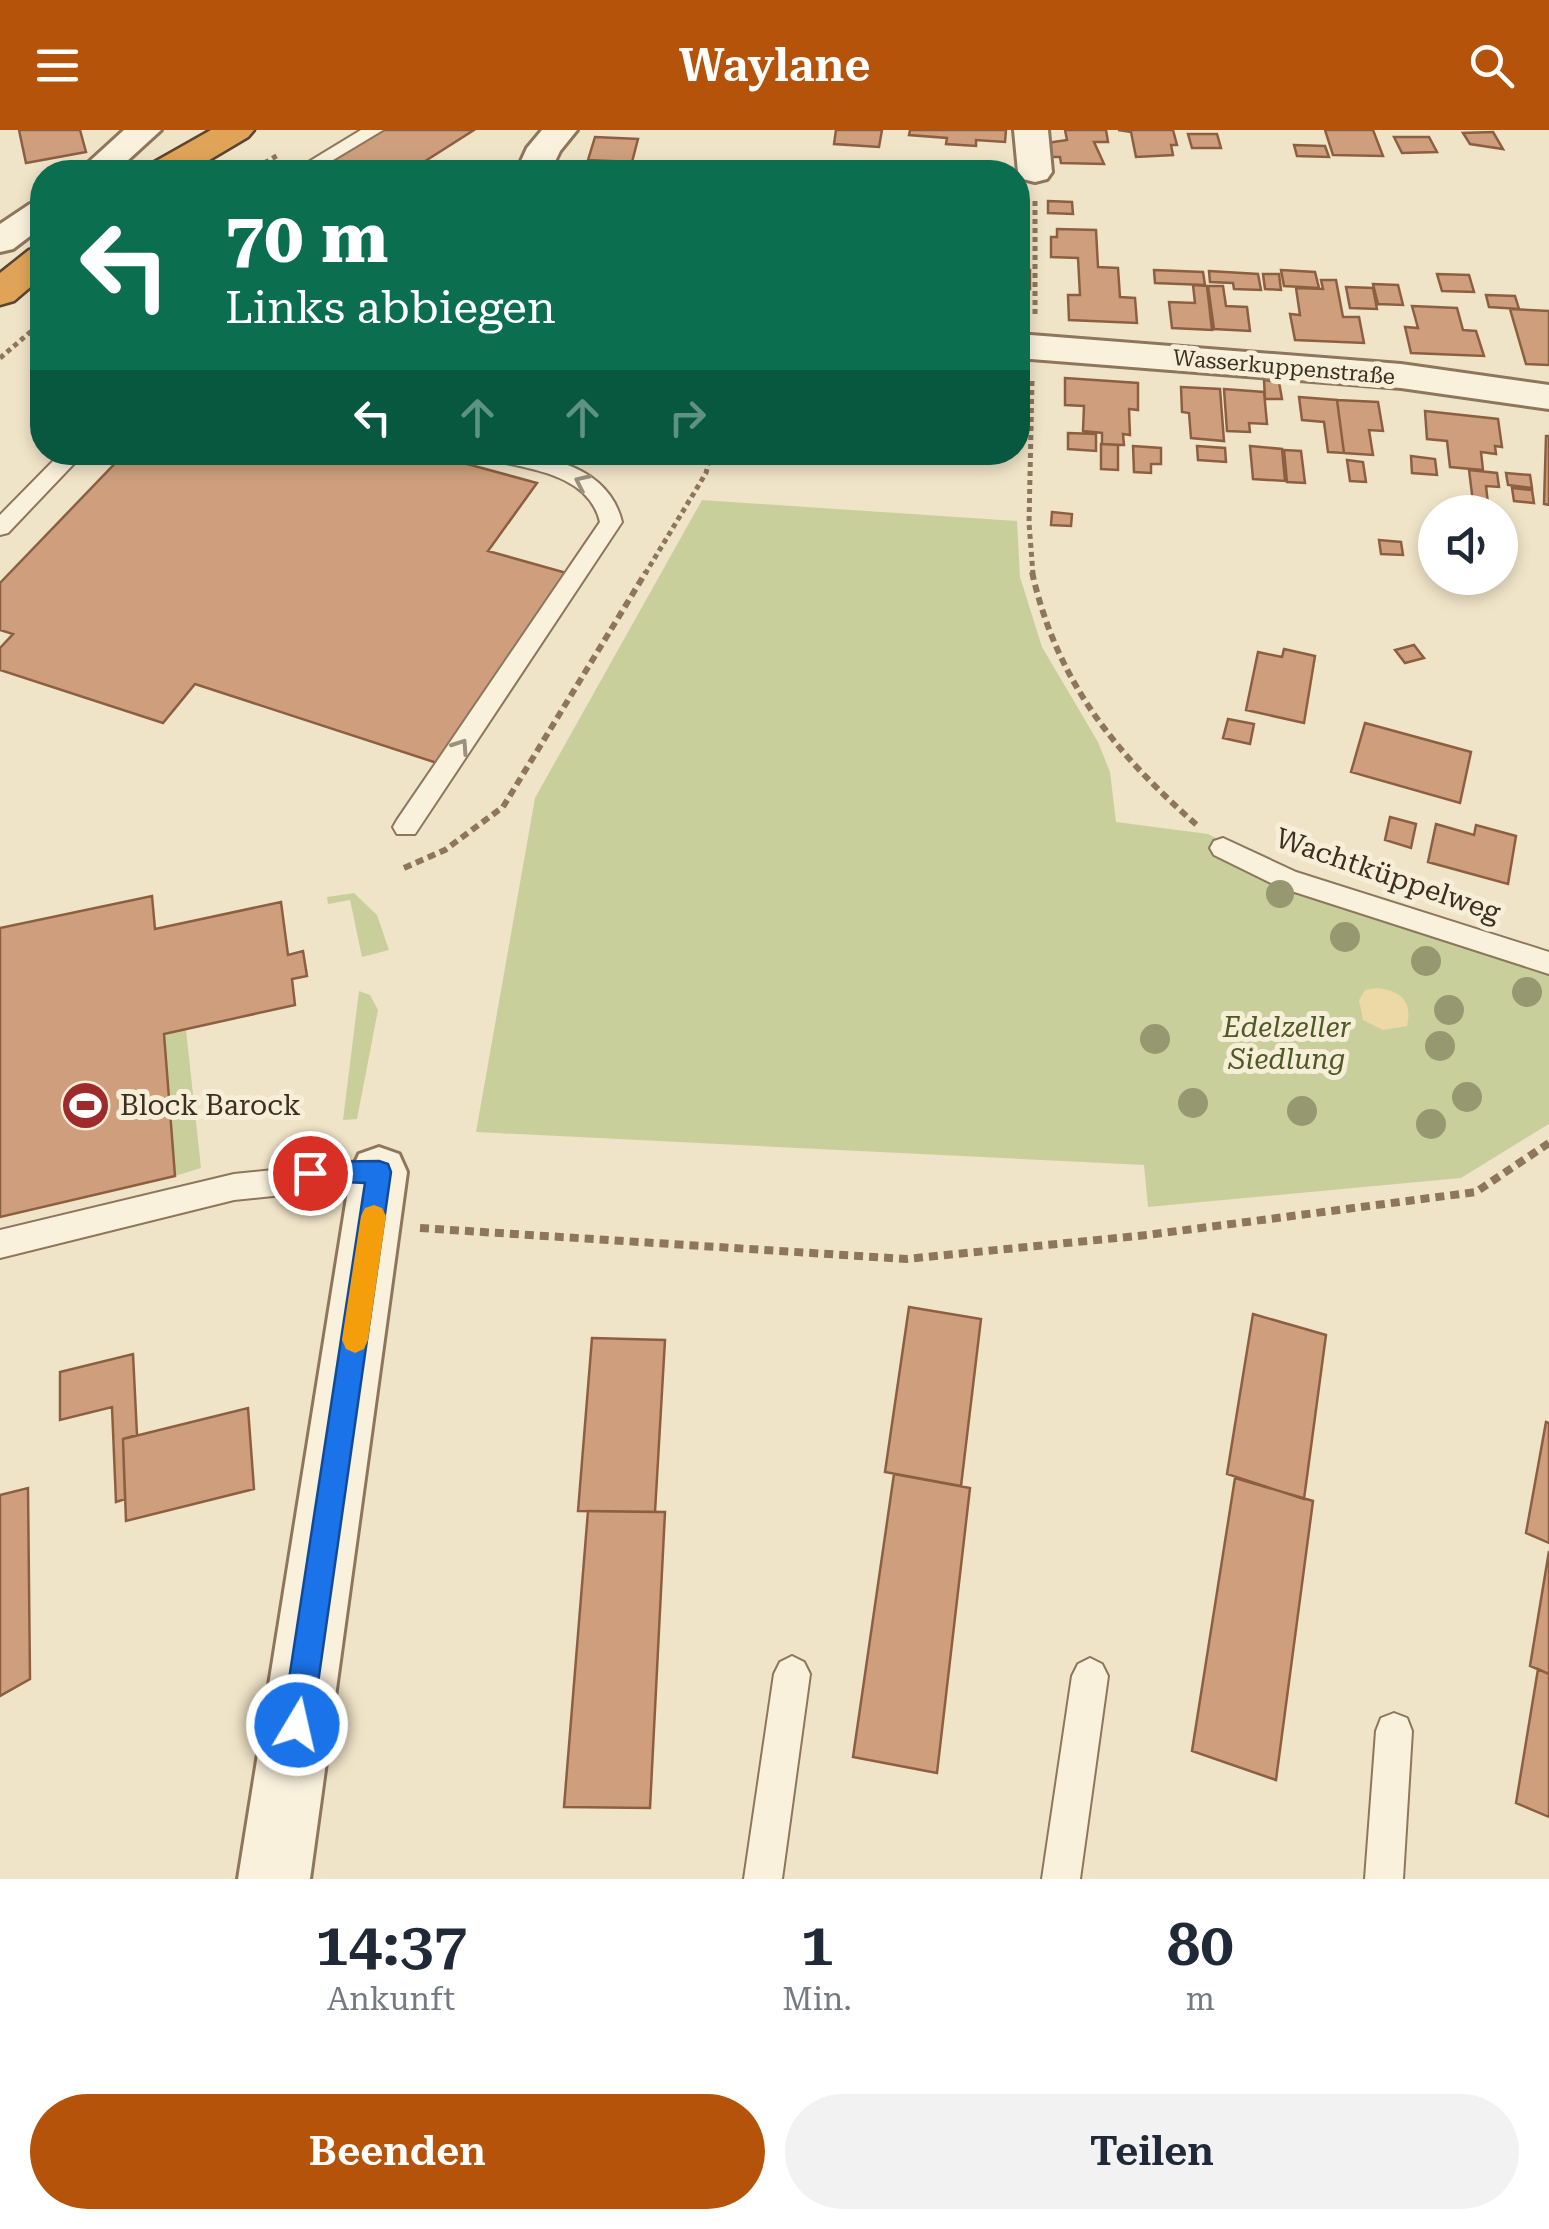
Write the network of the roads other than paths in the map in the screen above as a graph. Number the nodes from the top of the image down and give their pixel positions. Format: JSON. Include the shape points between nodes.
{"nodes":[{"id":1,"x":144,"y":130,"type":"edge"},
{"id":2,"x":236,"y":130,"type":"edge"},
{"id":3,"x":374,"y":130,"type":"edge"},
{"id":4,"x":560,"y":130,"type":"edge"},
{"id":5,"x":1031,"y":130,"type":"edge"},
{"id":6,"x":109,"y":160,"type":"edge"},
{"id":7,"x":185,"y":160,"type":"edge"},
{"id":8,"x":322,"y":160,"type":"edge"},
{"id":9,"x":538,"y":160,"type":"edge"},
{"id":10,"x":1035,"y":172,"type":"road end"},
{"id":11,"x":30,"y":220,"type":"edge"},
{"id":12,"x":0,"y":241,"type":"edge"},
{"id":13,"x":30,"y":268,"type":"edge"},
{"id":14,"x":0,"y":292,"type":"edge"},
{"id":15,"x":1030,"y":346,"type":"edge"},
{"id":16,"x":1549,"y":397,"type":"edge"},
{"id":17,"x":61,"y":465,"type":"edge"},
{"id":18,"x":533,"y":465,"type":"edge"},
{"id":19,"x":0,"y":528,"type":"edge"},
{"id":20,"x":406,"y":827,"type":"dead end"},
{"id":21,"x":1223,"y":848,"type":"road end"},
{"id":22,"x":1549,"y":963,"type":"edge"},
{"id":23,"x":376,"y":1198,"type":"joint"},
{"id":24,"x":0,"y":1244,"type":"edge"},
{"id":25,"x":792,"y":1674,"type":"dead end"},
{"id":26,"x":1090,"y":1676,"type":"dead end"},
{"id":27,"x":1394,"y":1731,"type":"dead end"},
{"id":28,"x":274,"y":1879,"type":"edge"},
{"id":29,"x":763,"y":1879,"type":"edge"},
{"id":30,"x":1062,"y":1879,"type":"edge"},
{"id":31,"x":1384,"y":1879,"type":"edge"}],
"edges":[{"from":1,"to":6,"type":"street"},
{"from":2,"to":7,"type":"highway"},
{"from":3,"to":8,"type":"lane"},
{"from":4,"to":9,"type":"street"},
{"from":5,"to":10,"type":"street"},
{"from":11,"to":12,"type":"street"},
{"from":13,"to":14,"type":"highway"},
{"from":15,"to":16,"type":"street","name":"Wasserkuppenstraße","via":[[1401,376]]},
{"from":17,"to":19,"type":"lane"},
{"from":20,"to":18,"type":"lane","one_way":true,"via":[[612,522],[611,508],[594,486]]},
{"from":21,"to":22,"type":"lane","name":"Wachtküppelweg","via":[[1288,880]]},
{"from":23,"to":24,"type":"lane","via":[[310,1173],[225,1186]]},
{"from":23,"to":28,"type":"street"},
{"from":25,"to":29,"type":"lane"},
{"from":26,"to":30,"type":"lane"},
{"from":27,"to":31,"type":"lane"}]}
